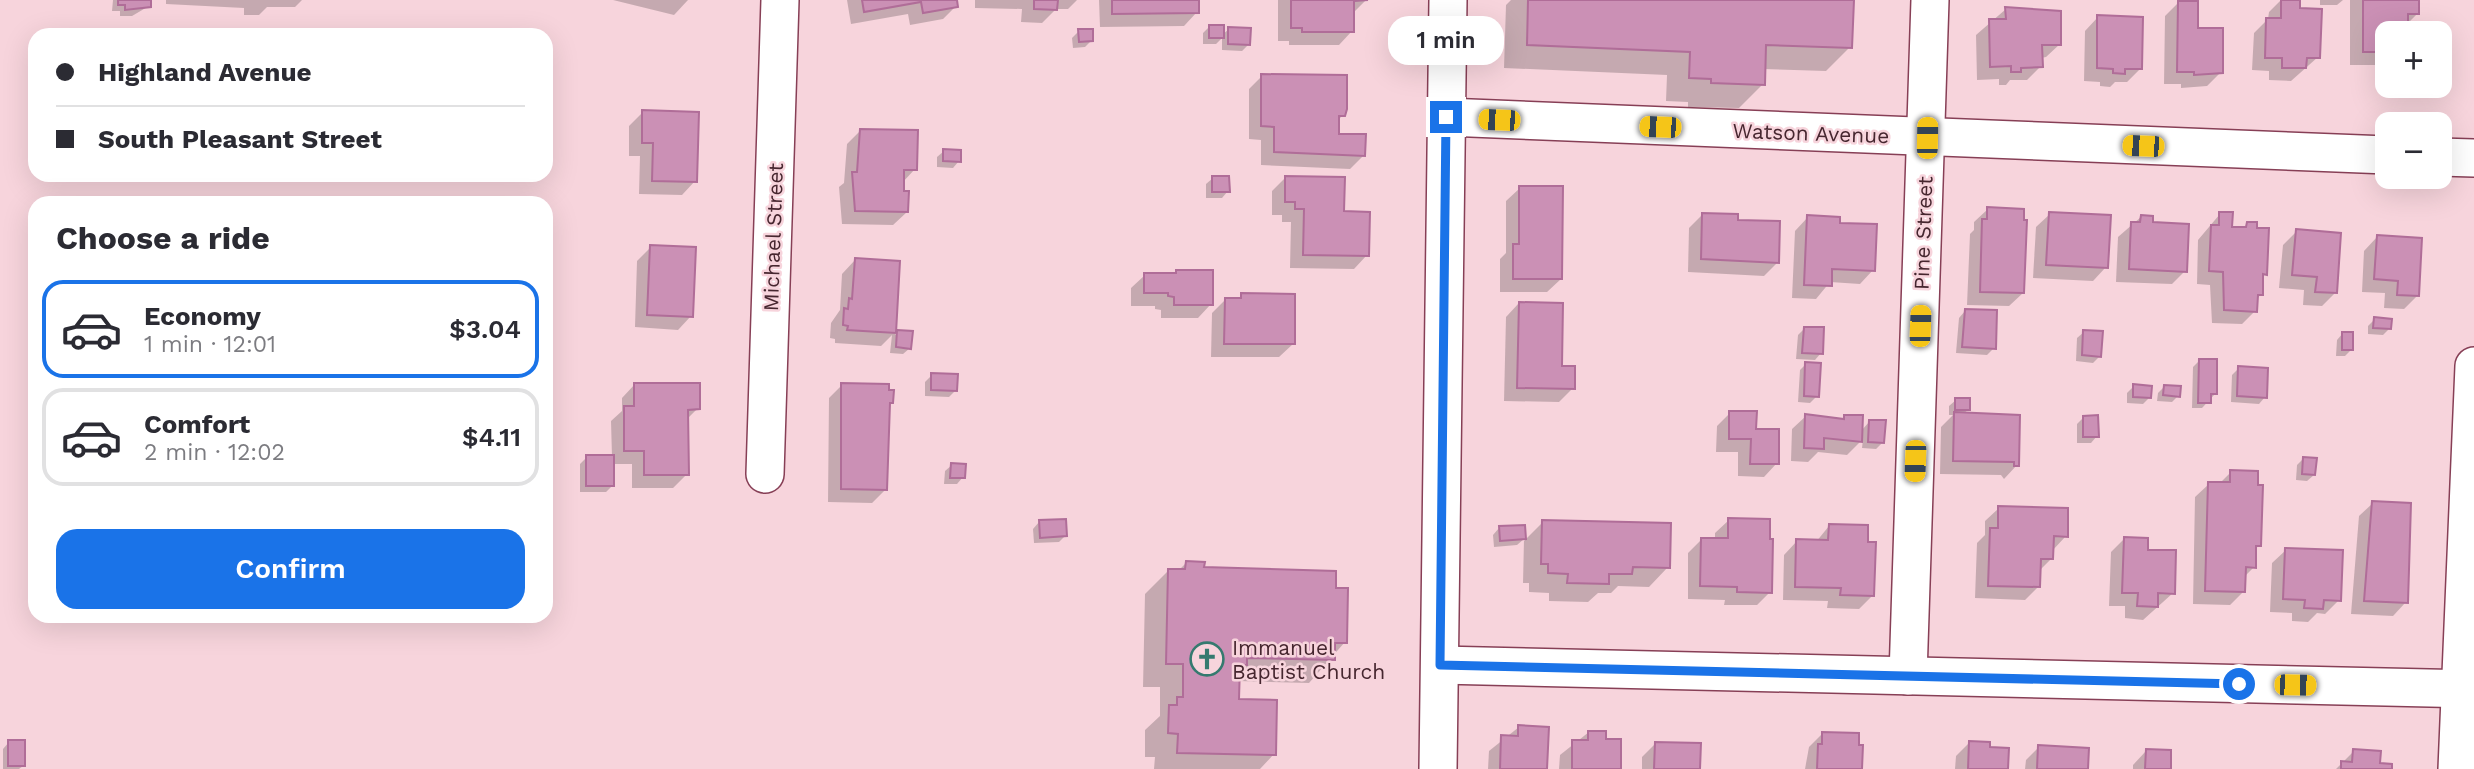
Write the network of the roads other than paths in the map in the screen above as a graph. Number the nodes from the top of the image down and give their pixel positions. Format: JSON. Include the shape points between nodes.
{"nodes":[{"id":1,"x":780,"y":0,"type":"edge"},
{"id":2,"x":1448,"y":0,"type":"edge"},
{"id":3,"x":1930,"y":0,"type":"edge"},
{"id":4,"x":1446,"y":117,"type":"junction"},
{"id":5,"x":1927,"y":138,"type":"junction"},
{"id":6,"x":2375,"y":155,"type":"edge"},
{"id":7,"x":2452,"y":157,"type":"edge"},
{"id":8,"x":2474,"y":158,"type":"edge"},
{"id":9,"x":2474,"y":366,"type":"edge"},
{"id":10,"x":765,"y":474,"type":"dead end"},
{"id":11,"x":1440,"y":665,"type":"junction"},
{"id":12,"x":1908,"y":676,"type":"junction"},
{"id":13,"x":2467,"y":689,"type":"edge"},
{"id":14,"x":1438,"y":769,"type":"edge"},
{"id":15,"x":2457,"y":769,"type":"edge"}],
"edges":[{"from":1,"to":10,"type":"street","name":"Michael Street"},
{"from":2,"to":4,"type":"street"},
{"from":3,"to":5,"type":"street","name":"Pine Street"},
{"from":4,"to":5,"type":"street","name":"Watson Avenue"},
{"from":4,"to":11,"type":"street"},
{"from":5,"to":6,"type":"street","name":"Watson Avenue"},
{"from":5,"to":12,"type":"street","name":"Pine Street"},
{"from":7,"to":8,"type":"street"},
{"from":9,"to":13,"type":"street"},
{"from":11,"to":12,"type":"street"},
{"from":11,"to":14,"type":"street"},
{"from":12,"to":13,"type":"street"},
{"from":13,"to":15,"type":"street"}]}
